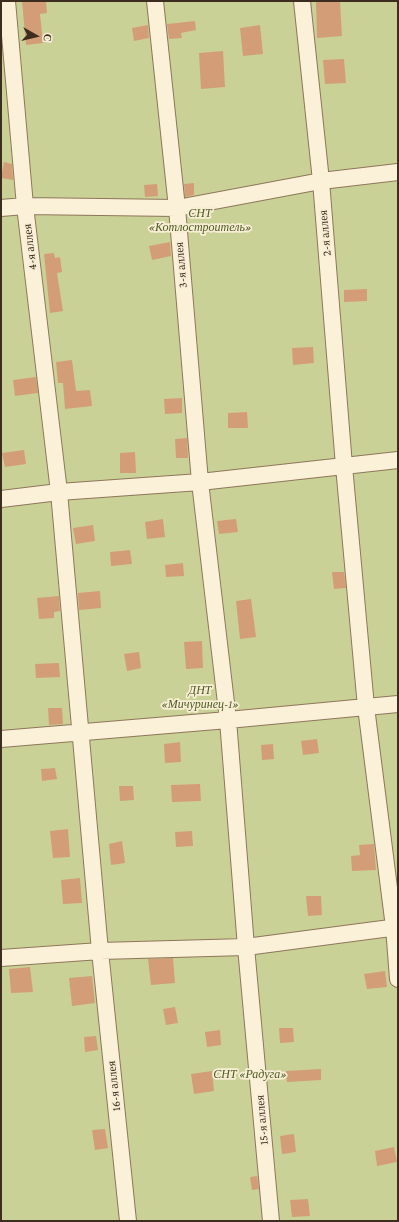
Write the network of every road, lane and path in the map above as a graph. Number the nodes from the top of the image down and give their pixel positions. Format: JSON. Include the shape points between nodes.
{"nodes":[{"id":1,"x":7,"y":1,"type":"edge"},
{"id":2,"x":155,"y":1,"type":"edge"},
{"id":3,"x":302,"y":1,"type":"edge"},
{"id":4,"x":398,"y":172,"type":"edge"},
{"id":5,"x":321,"y":181,"type":"junction"},
{"id":6,"x":25,"y":206,"type":"junction"},
{"id":7,"x":1,"y":208,"type":"edge"},
{"id":8,"x":176,"y":208,"type":"junction"},
{"id":9,"x":398,"y":460,"type":"edge"},
{"id":10,"x":344,"y":466,"type":"junction"},
{"id":11,"x":200,"y":482,"type":"junction"},
{"id":12,"x":60,"y":492,"type":"junction"},
{"id":13,"x":1,"y":499,"type":"edge"},
{"id":14,"x":398,"y":704,"type":"edge"},
{"id":15,"x":366,"y":707,"type":"junction"},
{"id":16,"x":228,"y":720,"type":"junction"},
{"id":17,"x":82,"y":732,"type":"junction"},
{"id":18,"x":1,"y":739,"type":"edge"},
{"id":19,"x":396,"y":927,"type":"edge"},
{"id":20,"x":246,"y":947,"type":"junction"},
{"id":21,"x":100,"y":951,"type":"junction"},
{"id":22,"x":1,"y":958,"type":"edge"},
{"id":23,"x":398,"y":979,"type":"edge"},
{"id":24,"x":128,"y":1221,"type":"edge"},
{"id":25,"x":271,"y":1221,"type":"edge"}],
"edges":[{"from":1,"to":6,"type":"street","name":"4-я аллея"},
{"from":2,"to":8,"type":"street","name":"3-я аллея"},
{"from":3,"to":5,"type":"street","name":"2-я аллея"},
{"from":4,"to":5,"type":"street"},
{"from":5,"to":8,"type":"street"},
{"from":5,"to":10,"type":"street","name":"2-я аллея"},
{"from":6,"to":7,"type":"street"},
{"from":6,"to":8,"type":"street"},
{"from":6,"to":12,"type":"street","name":"4-я аллея"},
{"from":8,"to":11,"type":"street","name":"3-я аллея"},
{"from":9,"to":10,"type":"street"},
{"from":10,"to":11,"type":"street"},
{"from":10,"to":15,"type":"street","name":"2-я аллея"},
{"from":11,"to":12,"type":"street"},
{"from":11,"to":16,"type":"street","name":"3-я аллея"},
{"from":12,"to":13,"type":"street"},
{"from":12,"to":17,"type":"street","name":"4-я аллея"},
{"from":14,"to":15,"type":"street"},
{"from":15,"to":16,"type":"street"},
{"from":15,"to":19,"type":"street","name":"2-я аллея"},
{"from":16,"to":17,"type":"street"},
{"from":16,"to":20,"type":"street","name":"15-я аллея"},
{"from":17,"to":18,"type":"street"},
{"from":17,"to":21,"type":"street","name":"16-я аллея"},
{"from":19,"to":20,"type":"street"},
{"from":19,"to":23,"type":"street","name":"2-я аллея"},
{"from":20,"to":21,"type":"street"},
{"from":20,"to":25,"type":"street","name":"15-я аллея"},
{"from":21,"to":22,"type":"street"},
{"from":21,"to":24,"type":"street","name":"16-я аллея"}]}
